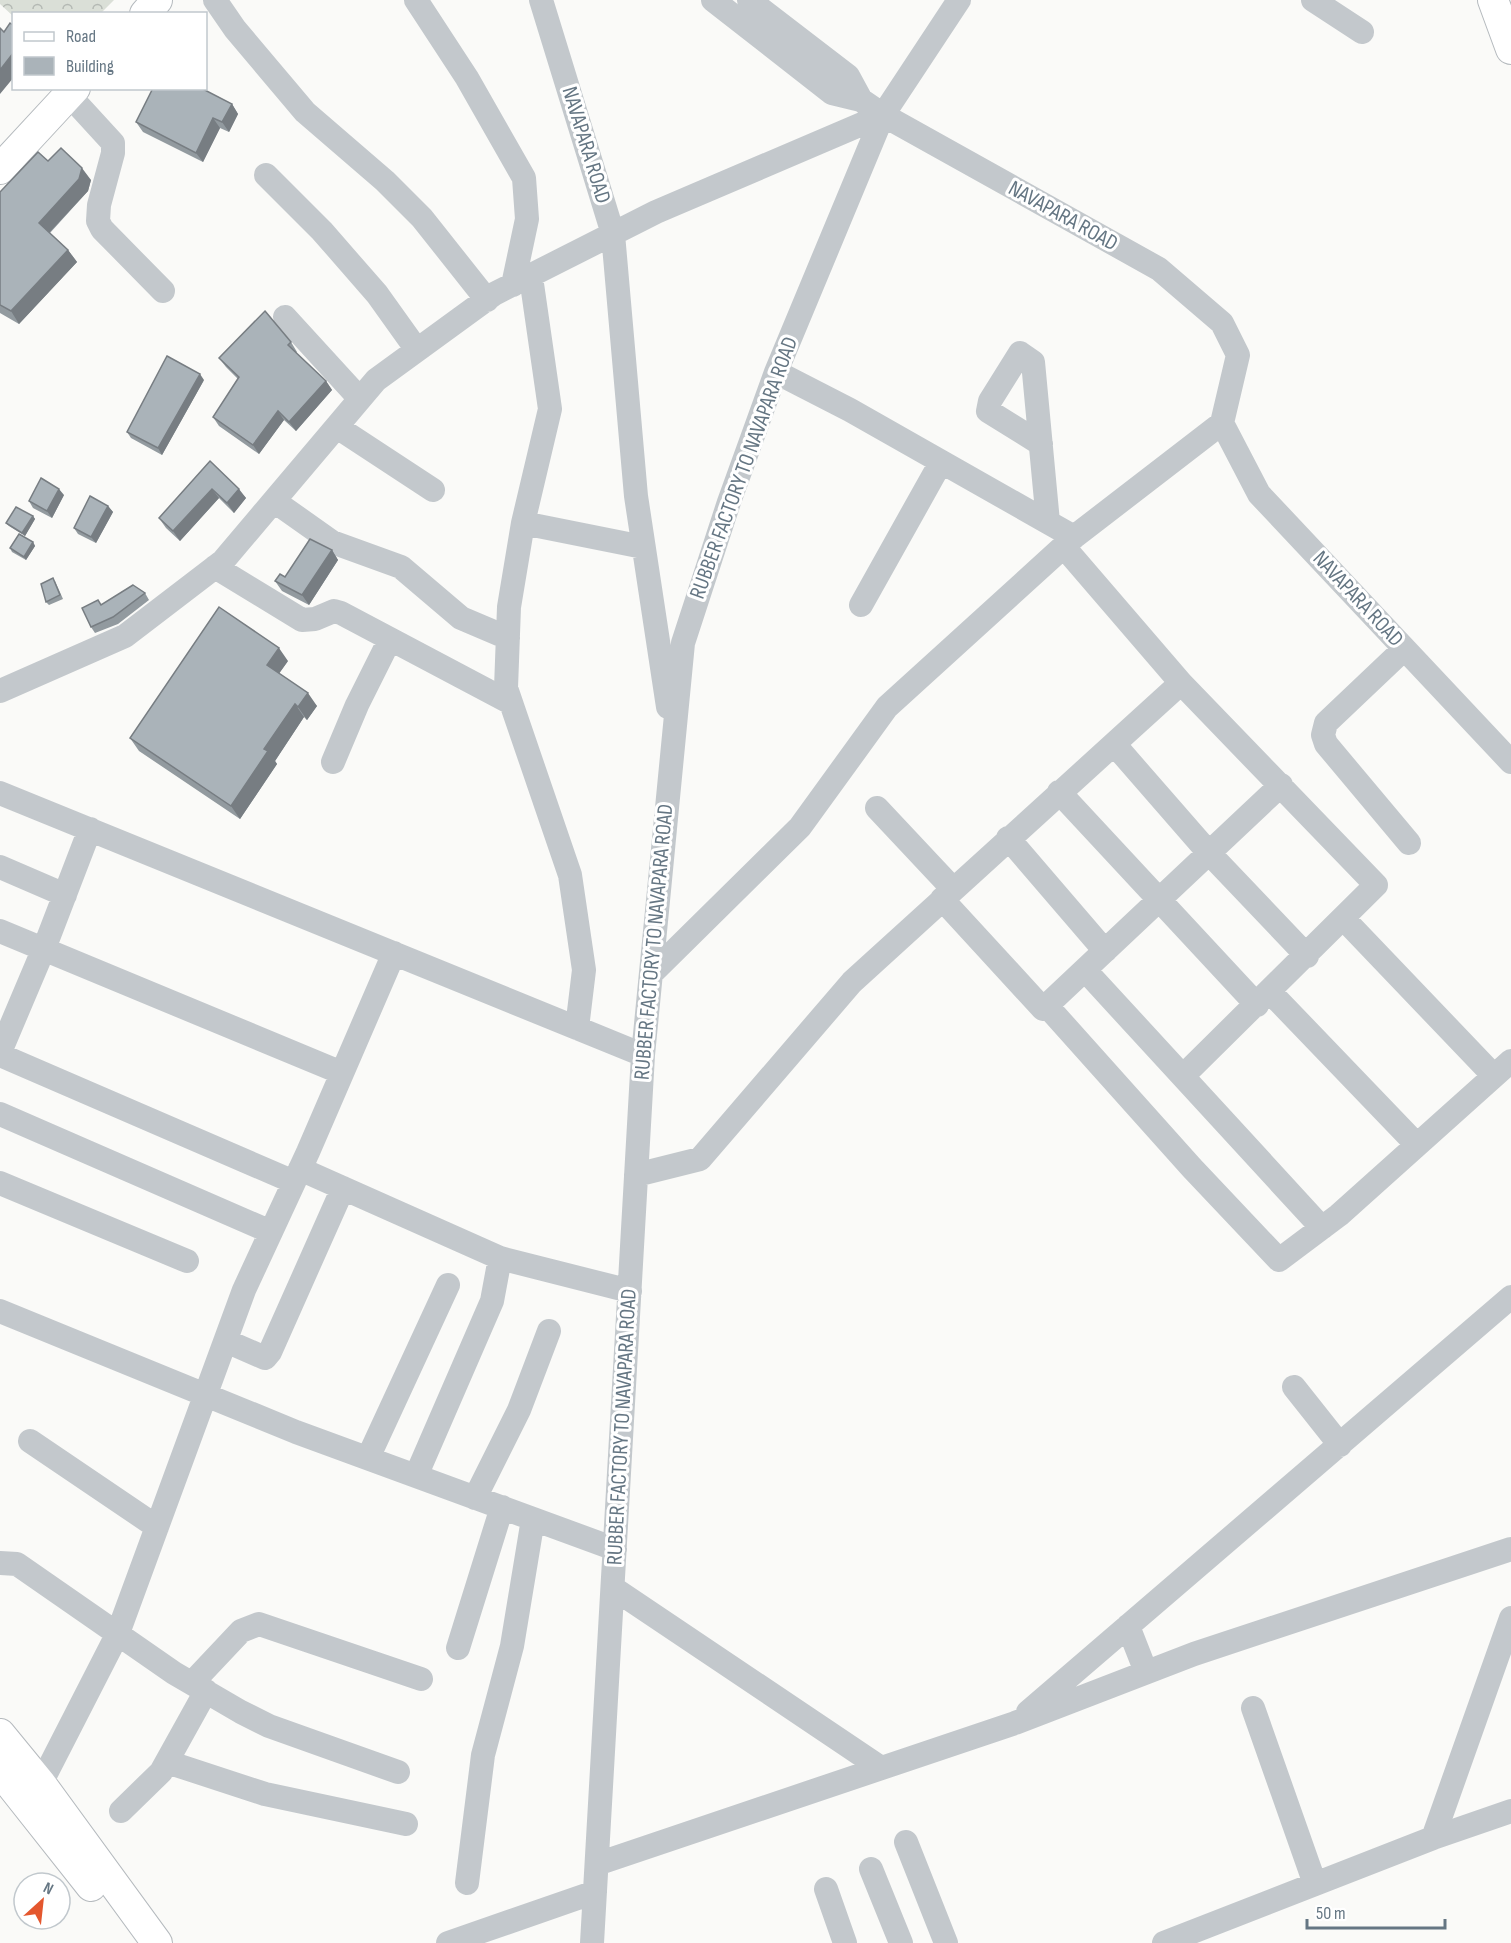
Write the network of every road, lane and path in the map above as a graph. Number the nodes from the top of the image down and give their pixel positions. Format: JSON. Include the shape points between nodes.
{"nodes":[{"id":1,"x":157,"y":0,"type":"edge"},
{"id":2,"x":215,"y":0,"type":"edge"},
{"id":3,"x":416,"y":0,"type":"edge"},
{"id":4,"x":541,"y":0,"type":"edge"},
{"id":5,"x":713,"y":0,"type":"edge"},
{"id":6,"x":749,"y":0,"type":"edge"},
{"id":7,"x":959,"y":0,"type":"edge"},
{"id":8,"x":1313,"y":0,"type":"edge"},
{"id":9,"x":1493,"y":0,"type":"edge"},
{"id":10,"x":147,"y":12,"type":"edge"},
{"id":11,"x":1362,"y":32,"type":"dead end"},
{"id":12,"x":1511,"y":49,"type":"edge"},
{"id":13,"x":72,"y":92,"type":"edge"},
{"id":14,"x":861,"y":100,"type":"junction"},
{"id":15,"x":883,"y":115,"type":"junction"},
{"id":16,"x":0,"y":169,"type":"edge"},
{"id":17,"x":266,"y":175,"type":"dead end"},
{"id":18,"x":613,"y":234,"type":"junction"},
{"id":19,"x":522,"y":281,"type":"junction"},
{"id":20,"x":163,"y":291,"type":"dead end"},
{"id":21,"x":487,"y":300,"type":"junction"},
{"id":22,"x":285,"y":317,"type":"dead end"},
{"id":23,"x":417,"y":350,"type":"junction"},
{"id":24,"x":776,"y":372,"type":"junction"},
{"id":25,"x":360,"y":399,"type":"junction"},
{"id":26,"x":1222,"y":423,"type":"junction"},
{"id":27,"x":337,"y":427,"type":"junction"},
{"id":28,"x":1041,"y":444,"type":"dead end"},
{"id":29,"x":941,"y":462,"type":"junction"},
{"id":30,"x":434,"y":490,"type":"dead end"},
{"id":31,"x":274,"y":501,"type":"junction"},
{"id":32,"x":1048,"y":522,"type":"junction"},
{"id":33,"x":522,"y":523,"type":"junction"},
{"id":34,"x":1069,"y":542,"type":"junction"},
{"id":35,"x":644,"y":547,"type":"junction"},
{"id":36,"x":215,"y":567,"type":"junction"},
{"id":37,"x":861,"y":605,"type":"dead end"},
{"id":38,"x":508,"y":638,"type":"junction"},
{"id":39,"x":389,"y":641,"type":"junction"},
{"id":40,"x":1404,"y":649,"type":"junction"},
{"id":41,"x":1181,"y":683,"type":"junction"},
{"id":42,"x":0,"y":691,"type":"edge"},
{"id":43,"x":511,"y":703,"type":"junction"},
{"id":44,"x":673,"y":742,"type":"junction"},
{"id":45,"x":1114,"y":744,"type":"junction"},
{"id":46,"x":333,"y":762,"type":"dead end"},
{"id":47,"x":1511,"y":762,"type":"edge"},
{"id":48,"x":1281,"y":785,"type":"junction"},
{"id":49,"x":1059,"y":792,"type":"junction"},
{"id":50,"x":0,"y":793,"type":"edge"},
{"id":51,"x":877,"y":808,"type":"dead end"},
{"id":52,"x":90,"y":829,"type":"junction"},
{"id":53,"x":1008,"y":838,"type":"junction"},
{"id":54,"x":1409,"y":843,"type":"dead end"},
{"id":55,"x":1209,"y":853,"type":"junction"},
{"id":56,"x":0,"y":867,"type":"edge"},
{"id":57,"x":948,"y":894,"type":"junction"},
{"id":58,"x":65,"y":895,"type":"junction"},
{"id":59,"x":1159,"y":900,"type":"junction"},
{"id":60,"x":1343,"y":918,"type":"junction"},
{"id":61,"x":0,"y":931,"type":"edge"},
{"id":62,"x":43,"y":950,"type":"junction"},
{"id":63,"x":1105,"y":951,"type":"junction"},
{"id":64,"x":394,"y":953,"type":"junction"},
{"id":65,"x":1306,"y":956,"type":"junction"},
{"id":66,"x":1085,"y":970,"type":"junction"},
{"id":67,"x":651,"y":974,"type":"junction"},
{"id":68,"x":1264,"y":999,"type":"junction"},
{"id":69,"x":10,"y":1001,"type":"edge"},
{"id":70,"x":1047,"y":1006,"type":"junction"},
{"id":71,"x":577,"y":1028,"type":"junction"},
{"id":72,"x":0,"y":1053,"type":"edge"},
{"id":73,"x":643,"y":1055,"type":"junction"},
{"id":74,"x":1503,"y":1069,"type":"edge"},
{"id":75,"x":342,"y":1073,"type":"junction"},
{"id":76,"x":1183,"y":1076,"type":"junction"},
{"id":77,"x":0,"y":1114,"type":"edge"},
{"id":78,"x":1417,"y":1145,"type":"junction"},
{"id":79,"x":297,"y":1175,"type":"junction"},
{"id":80,"x":636,"y":1175,"type":"junction"},
{"id":81,"x":0,"y":1183,"type":"edge"},
{"id":82,"x":343,"y":1188,"type":"junction"},
{"id":83,"x":1322,"y":1228,"type":"junction"},
{"id":84,"x":271,"y":1232,"type":"junction"},
{"id":85,"x":500,"y":1258,"type":"junction"},
{"id":86,"x":187,"y":1261,"type":"dead end"},
{"id":87,"x":448,"y":1286,"type":"dead end"},
{"id":88,"x":630,"y":1291,"type":"junction"},
{"id":89,"x":1511,"y":1297,"type":"edge"},
{"id":90,"x":0,"y":1311,"type":"edge"},
{"id":91,"x":549,"y":1332,"type":"dead end"},
{"id":92,"x":226,"y":1341,"type":"junction"},
{"id":93,"x":1294,"y":1388,"type":"dead end"},
{"id":94,"x":206,"y":1394,"type":"junction"},
{"id":95,"x":30,"y":1441,"type":"dead end"},
{"id":96,"x":1340,"y":1445,"type":"junction"},
{"id":97,"x":368,"y":1458,"type":"junction"},
{"id":98,"x":416,"y":1476,"type":"junction"},
{"id":99,"x":475,"y":1498,"type":"junction"},
{"id":100,"x":502,"y":1508,"type":"junction"},
{"id":101,"x":533,"y":1519,"type":"junction"},
{"id":102,"x":157,"y":1527,"type":"junction"},
{"id":103,"x":615,"y":1549,"type":"junction"},
{"id":104,"x":1511,"y":1550,"type":"edge"},
{"id":105,"x":0,"y":1563,"type":"edge"},
{"id":106,"x":613,"y":1588,"type":"junction"},
{"id":107,"x":1511,"y":1618,"type":"edge"},
{"id":108,"x":1128,"y":1626,"type":"junction"},
{"id":109,"x":118,"y":1633,"type":"junction"},
{"id":110,"x":458,"y":1648,"type":"dead end"},
{"id":111,"x":1146,"y":1672,"type":"junction"},
{"id":112,"x":421,"y":1679,"type":"dead end"},
{"id":113,"x":199,"y":1688,"type":"junction"},
{"id":114,"x":1253,"y":1708,"type":"dead end"},
{"id":115,"x":1015,"y":1723,"type":"junction"},
{"id":116,"x":0,"y":1734,"type":"edge"},
{"id":117,"x":167,"y":1762,"type":"junction"},
{"id":118,"x":881,"y":1768,"type":"junction"},
{"id":119,"x":0,"y":1771,"type":"edge"},
{"id":120,"x":399,"y":1772,"type":"dead end"},
{"id":121,"x":35,"y":1795,"type":"junction"},
{"id":122,"x":121,"y":1811,"type":"dead end"},
{"id":123,"x":1511,"y":1811,"type":"edge"},
{"id":124,"x":406,"y":1824,"type":"dead end"},
{"id":125,"x":1433,"y":1838,"type":"junction"},
{"id":126,"x":906,"y":1842,"type":"dead end"},
{"id":127,"x":597,"y":1864,"type":"junction"},
{"id":128,"x":871,"y":1869,"type":"dead end"},
{"id":129,"x":467,"y":1883,"type":"dead end"},
{"id":130,"x":1315,"y":1884,"type":"junction"},
{"id":131,"x":825,"y":1889,"type":"dead end"},
{"id":132,"x":595,"y":1892,"type":"junction"},
{"id":133,"x":135,"y":1943,"type":"edge"},
{"id":134,"x":157,"y":1943,"type":"edge"},
{"id":135,"x":448,"y":1943,"type":"edge"},
{"id":136,"x":592,"y":1943,"type":"edge"},
{"id":137,"x":845,"y":1943,"type":"edge"},
{"id":138,"x":901,"y":1943,"type":"edge"},
{"id":139,"x":946,"y":1943,"type":"edge"},
{"id":140,"x":1164,"y":1943,"type":"edge"}],
"edges":[{"from":1,"to":10,"type":"main road"},
{"from":2,"to":21,"type":"street","via":[[305,112],[422,218]]},
{"from":3,"to":19,"type":"street","via":[[467,78],[524,178],[527,219]]},
{"from":4,"to":18,"type":"street","name":"NAVAPARA ROAD"},
{"from":5,"to":14,"type":"street","via":[[832,93]]},
{"from":6,"to":14,"type":"street","via":[[848,76]]},
{"from":7,"to":15,"type":"street","name":"RUBBER FACTORY TO NAVAPARA ROAD"},
{"from":8,"to":11,"type":"street"},
{"from":9,"to":12,"type":"main road"},
{"from":13,"to":16,"type":"main road"},
{"from":13,"to":20,"type":"street","via":[[113,143],[98,212],[102,229]]},
{"from":14,"to":15,"type":"street"},
{"from":15,"to":18,"type":"street","name":"NAVAPARA ROAD"},
{"from":15,"to":24,"type":"street","name":"RUBBER FACTORY TO NAVAPARA ROAD"},
{"from":15,"to":26,"type":"street","name":"NAVAPARA ROAD","via":[[1159,269],[1222,323],[1238,355]]},
{"from":17,"to":23,"type":"street","via":[[377,294]]},
{"from":18,"to":19,"type":"street"},
{"from":18,"to":35,"type":"street"},
{"from":19,"to":21,"type":"street"},
{"from":19,"to":33,"type":"street","via":[[550,410]]},
{"from":21,"to":23,"type":"street"},
{"from":22,"to":25,"type":"street"},
{"from":23,"to":25,"type":"street","via":[[376,380]]},
{"from":24,"to":29,"type":"street"},
{"from":24,"to":44,"type":"street","name":"RUBBER FACTORY TO NAVAPARA ROAD","via":[[683,643]]},
{"from":25,"to":27,"type":"street"},
{"from":26,"to":34,"type":"street"},
{"from":26,"to":40,"type":"street","name":"NAVAPARA ROAD","via":[[1259,494]]},
{"from":27,"to":30,"type":"street"},
{"from":27,"to":31,"type":"street"},
{"from":28,"to":32,"type":"street"},
{"from":29,"to":32,"type":"street"},
{"from":29,"to":37,"type":"street"},
{"from":31,"to":36,"type":"street"},
{"from":31,"to":38,"type":"street","via":[[332,542],[401,567],[461,618]]},
{"from":32,"to":34,"type":"street"},
{"from":33,"to":35,"type":"street"},
{"from":33,"to":38,"type":"street"},
{"from":34,"to":41,"type":"street"},
{"from":34,"to":67,"type":"street","via":[[887,707],[800,826]]},
{"from":35,"to":44,"type":"street"},
{"from":36,"to":39,"type":"street","via":[[302,620],[334,611]]},
{"from":36,"to":42,"type":"street","via":[[125,636]]},
{"from":38,"to":43,"type":"street","via":[[506,688]]},
{"from":39,"to":43,"type":"street"},
{"from":39,"to":46,"type":"street"},
{"from":40,"to":47,"type":"street","name":"NAVAPARA ROAD"},
{"from":40,"to":54,"type":"street","via":[[1326,723],[1323,735],[1326,744]]},
{"from":41,"to":45,"type":"street"},
{"from":41,"to":48,"type":"street"},
{"from":43,"to":71,"type":"street","via":[[570,875],[584,970]]},
{"from":44,"to":67,"type":"street","name":"RUBBER FACTORY TO NAVAPARA ROAD"},
{"from":45,"to":49,"type":"street"},
{"from":45,"to":55,"type":"street"},
{"from":48,"to":55,"type":"street"},
{"from":48,"to":60,"type":"street","via":[[1376,885]]},
{"from":49,"to":53,"type":"street"},
{"from":49,"to":59,"type":"street"},
{"from":50,"to":52,"type":"street"},
{"from":51,"to":57,"type":"street"},
{"from":52,"to":58,"type":"street"},
{"from":52,"to":64,"type":"street"},
{"from":53,"to":57,"type":"street"},
{"from":53,"to":63,"type":"street"},
{"from":55,"to":59,"type":"street"},
{"from":55,"to":65,"type":"street"},
{"from":56,"to":58,"type":"street"},
{"from":57,"to":70,"type":"street","via":[[1043,1009]]},
{"from":57,"to":80,"type":"street","via":[[852,982],[700,1159]]},
{"from":58,"to":62,"type":"street"},
{"from":59,"to":63,"type":"street"},
{"from":59,"to":68,"type":"street"},
{"from":60,"to":65,"type":"street"},
{"from":60,"to":74,"type":"street"},
{"from":61,"to":62,"type":"street"},
{"from":62,"to":69,"type":"street"},
{"from":62,"to":75,"type":"street"},
{"from":63,"to":66,"type":"street"},
{"from":64,"to":71,"type":"street"},
{"from":64,"to":75,"type":"street"},
{"from":65,"to":68,"type":"street"},
{"from":66,"to":70,"type":"street"},
{"from":66,"to":76,"type":"street"},
{"from":67,"to":73,"type":"street","name":"RUBBER FACTORY TO NAVAPARA ROAD"},
{"from":68,"to":76,"type":"street"},
{"from":68,"to":78,"type":"street"},
{"from":69,"to":72,"type":"street"},
{"from":70,"to":83,"type":"street","via":[[1279,1260]]},
{"from":71,"to":73,"type":"street"},
{"from":72,"to":79,"type":"street"},
{"from":73,"to":80,"type":"street","name":"RUBBER FACTORY TO NAVAPARA ROAD"},
{"from":74,"to":78,"type":"street"},
{"from":75,"to":79,"type":"street"},
{"from":76,"to":83,"type":"street"},
{"from":77,"to":84,"type":"street"},
{"from":78,"to":83,"type":"street"},
{"from":79,"to":82,"type":"street"},
{"from":79,"to":84,"type":"street"},
{"from":80,"to":88,"type":"street","name":"RUBBER FACTORY TO NAVAPARA ROAD"},
{"from":81,"to":86,"type":"street"},
{"from":82,"to":85,"type":"street"},
{"from":82,"to":92,"type":"street","via":[[270,1352],[265,1358]]},
{"from":84,"to":92,"type":"street"},
{"from":85,"to":88,"type":"street"},
{"from":85,"to":98,"type":"street","via":[[492,1301]]},
{"from":87,"to":97,"type":"street"},
{"from":88,"to":103,"type":"street","name":"RUBBER FACTORY TO NAVAPARA ROAD"},
{"from":89,"to":96,"type":"street"},
{"from":90,"to":94,"type":"street"},
{"from":91,"to":99,"type":"street","via":[[519,1410]]},
{"from":92,"to":94,"type":"street"},
{"from":93,"to":96,"type":"street"},
{"from":94,"to":97,"type":"street"},
{"from":94,"to":102,"type":"street"},
{"from":95,"to":102,"type":"street"},
{"from":96,"to":108,"type":"street"},
{"from":97,"to":98,"type":"street"},
{"from":98,"to":99,"type":"street"},
{"from":99,"to":100,"type":"street"},
{"from":100,"to":101,"type":"street"},
{"from":100,"to":110,"type":"street"},
{"from":101,"to":103,"type":"street"},
{"from":101,"to":129,"type":"street","via":[[516,1628],[483,1755]]},
{"from":102,"to":109,"type":"street"},
{"from":103,"to":106,"type":"street","name":"RUBBER FACTORY TO NAVAPARA ROAD"},
{"from":104,"to":111,"type":"street"},
{"from":105,"to":109,"type":"street","via":[[17,1564]]},
{"from":106,"to":118,"type":"street"},
{"from":106,"to":127,"type":"street","name":"RUBBER FACTORY TO NAVAPARA ROAD"},
{"from":107,"to":125,"type":"street"},
{"from":108,"to":111,"type":"street"},
{"from":108,"to":115,"type":"street"},
{"from":109,"to":113,"type":"street"},
{"from":109,"to":121,"type":"street"},
{"from":111,"to":115,"type":"street"},
{"from":112,"to":113,"type":"street","via":[[259,1624],[241,1631]]},
{"from":113,"to":117,"type":"street"},
{"from":113,"to":120,"type":"street","via":[[269,1726]]},
{"from":114,"to":130,"type":"street"},
{"from":115,"to":118,"type":"street"},
{"from":116,"to":121,"type":"main road"},
{"from":117,"to":122,"type":"street"},
{"from":117,"to":124,"type":"street","via":[[266,1794]]},
{"from":118,"to":127,"type":"street"},
{"from":119,"to":121,"type":"main road"},
{"from":121,"to":133,"type":"main road"},
{"from":121,"to":134,"type":"main road"},
{"from":123,"to":125,"type":"street"},
{"from":125,"to":130,"type":"street"},
{"from":126,"to":139,"type":"street"},
{"from":127,"to":132,"type":"street","name":"RUBBER FACTORY TO NAVAPARA ROAD"},
{"from":128,"to":138,"type":"street"},
{"from":130,"to":140,"type":"street"},
{"from":131,"to":137,"type":"street"},
{"from":132,"to":135,"type":"street"},
{"from":132,"to":136,"type":"street","name":"RUBBER FACTORY TO NAVAPARA ROAD"}]}
